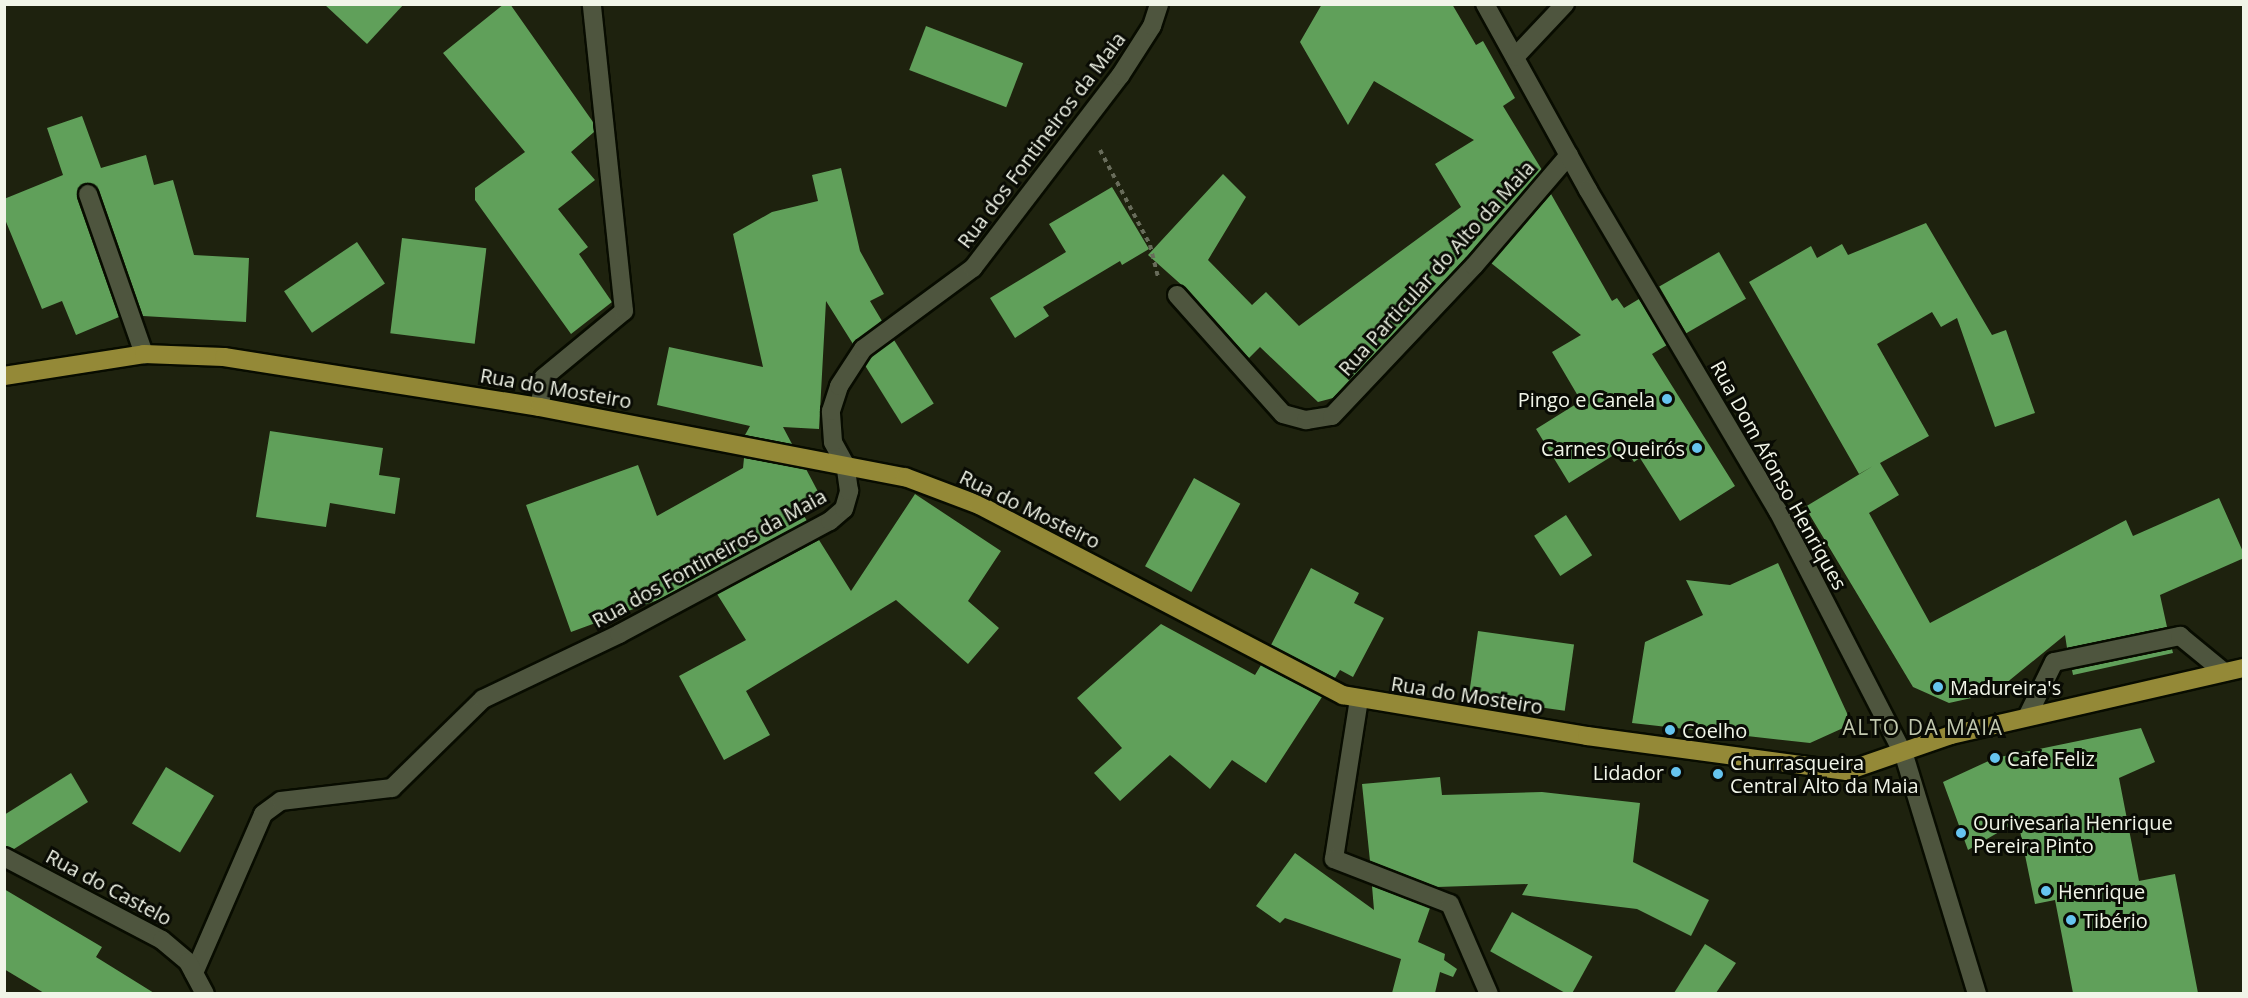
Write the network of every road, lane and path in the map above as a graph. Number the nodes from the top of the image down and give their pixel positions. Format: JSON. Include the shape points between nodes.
{"nodes":[{"id":1,"x":592,"y":4,"type":"edge"},
{"id":2,"x":1159,"y":4,"type":"edge"},
{"id":3,"x":1485,"y":4,"type":"edge"},
{"id":4,"x":1565,"y":4,"type":"edge"},
{"id":5,"x":1515,"y":57,"type":"junction"},
{"id":6,"x":1080,"y":126,"type":"junction"},
{"id":7,"x":1569,"y":155,"type":"junction"},
{"id":8,"x":88,"y":194,"type":"dead end"},
{"id":9,"x":1178,"y":295,"type":"joint"},
{"id":10,"x":144,"y":354,"type":"junction"},
{"id":11,"x":4,"y":376,"type":"edge"},
{"id":12,"x":540,"y":407,"type":"junction"},
{"id":13,"x":845,"y":464,"type":"junction"},
{"id":14,"x":2244,"y":668,"type":"edge"},
{"id":15,"x":2224,"y":672,"type":"junction"},
{"id":16,"x":1359,"y":699,"type":"junction"},
{"id":17,"x":2028,"y":715,"type":"junction"},
{"id":18,"x":1904,"y":755,"type":"junction"},
{"id":19,"x":4,"y":857,"type":"edge"},
{"id":20,"x":194,"y":973,"type":"junction"},
{"id":21,"x":205,"y":993,"type":"edge"},
{"id":22,"x":1489,"y":993,"type":"edge"},
{"id":23,"x":1977,"y":993,"type":"edge"}],
"edges":[{"from":1,"to":12,"type":"street","via":[[624,311],[543,378]]},
{"from":2,"to":6,"type":"street","name":"Rua dos Fontineiros da Maia","via":[[1152,26],[1120,76]]},
{"from":3,"to":5,"type":"street","name":"Rua Dom Afonso Henriques"},
{"from":4,"to":5,"type":"street"},
{"from":5,"to":7,"type":"street","name":"Rua Dom Afonso Henriques"},
{"from":6,"to":9,"type":"path","via":[[1110,162],[1150,245],[1158,276]]},
{"from":6,"to":13,"type":"street","name":"Rua dos Fontineiros da Maia","via":[[973,268],[863,349],[839,386],[831,411],[833,442]]},
{"from":7,"to":9,"type":"street","name":"Rua Particular do Alto da Maia","via":[[1474,266],[1332,416],[1306,420],[1283,414]]},
{"from":7,"to":18,"type":"street","name":"Rua Dom Afonso Henriques","via":[[1778,511]]},
{"from":8,"to":10,"type":"street"},
{"from":10,"to":11,"type":"main road","name":"Rua do Mosteiro"},
{"from":10,"to":12,"type":"main road","name":"Rua do Mosteiro","via":[[234,359]]},
{"from":12,"to":13,"type":"main road","name":"Rua do Mosteiro"},
{"from":13,"to":16,"type":"main road","name":"Rua do Mosteiro","via":[[905,477],[979,504],[1314,682]]},
{"from":13,"to":20,"type":"street","name":"Rua dos Fontineiros da Maia","via":[[849,491],[844,508],[830,521],[557,666],[483,699],[392,789],[281,801],[263,814]]},
{"from":14,"to":15,"type":"main road","name":"Rua do Mosteiro"},
{"from":15,"to":17,"type":"main road","name":"Rua do Mosteiro"},
{"from":15,"to":17,"type":"street","via":[[2180,636],[2054,662]]},
{"from":16,"to":18,"type":"main road","name":"Rua do Mosteiro","via":[[1847,771]]},
{"from":16,"to":22,"type":"street","via":[[1334,859],[1450,904]]},
{"from":17,"to":18,"type":"main road","name":"Rua do Mosteiro","via":[[1951,735]]},
{"from":18,"to":23,"type":"street","name":"Rua Dom Afonso Henriques"},
{"from":19,"to":20,"type":"street","name":"Rua do Castelo","via":[[162,940]]},
{"from":20,"to":21,"type":"street","name":"Rua do Castelo"}]}
